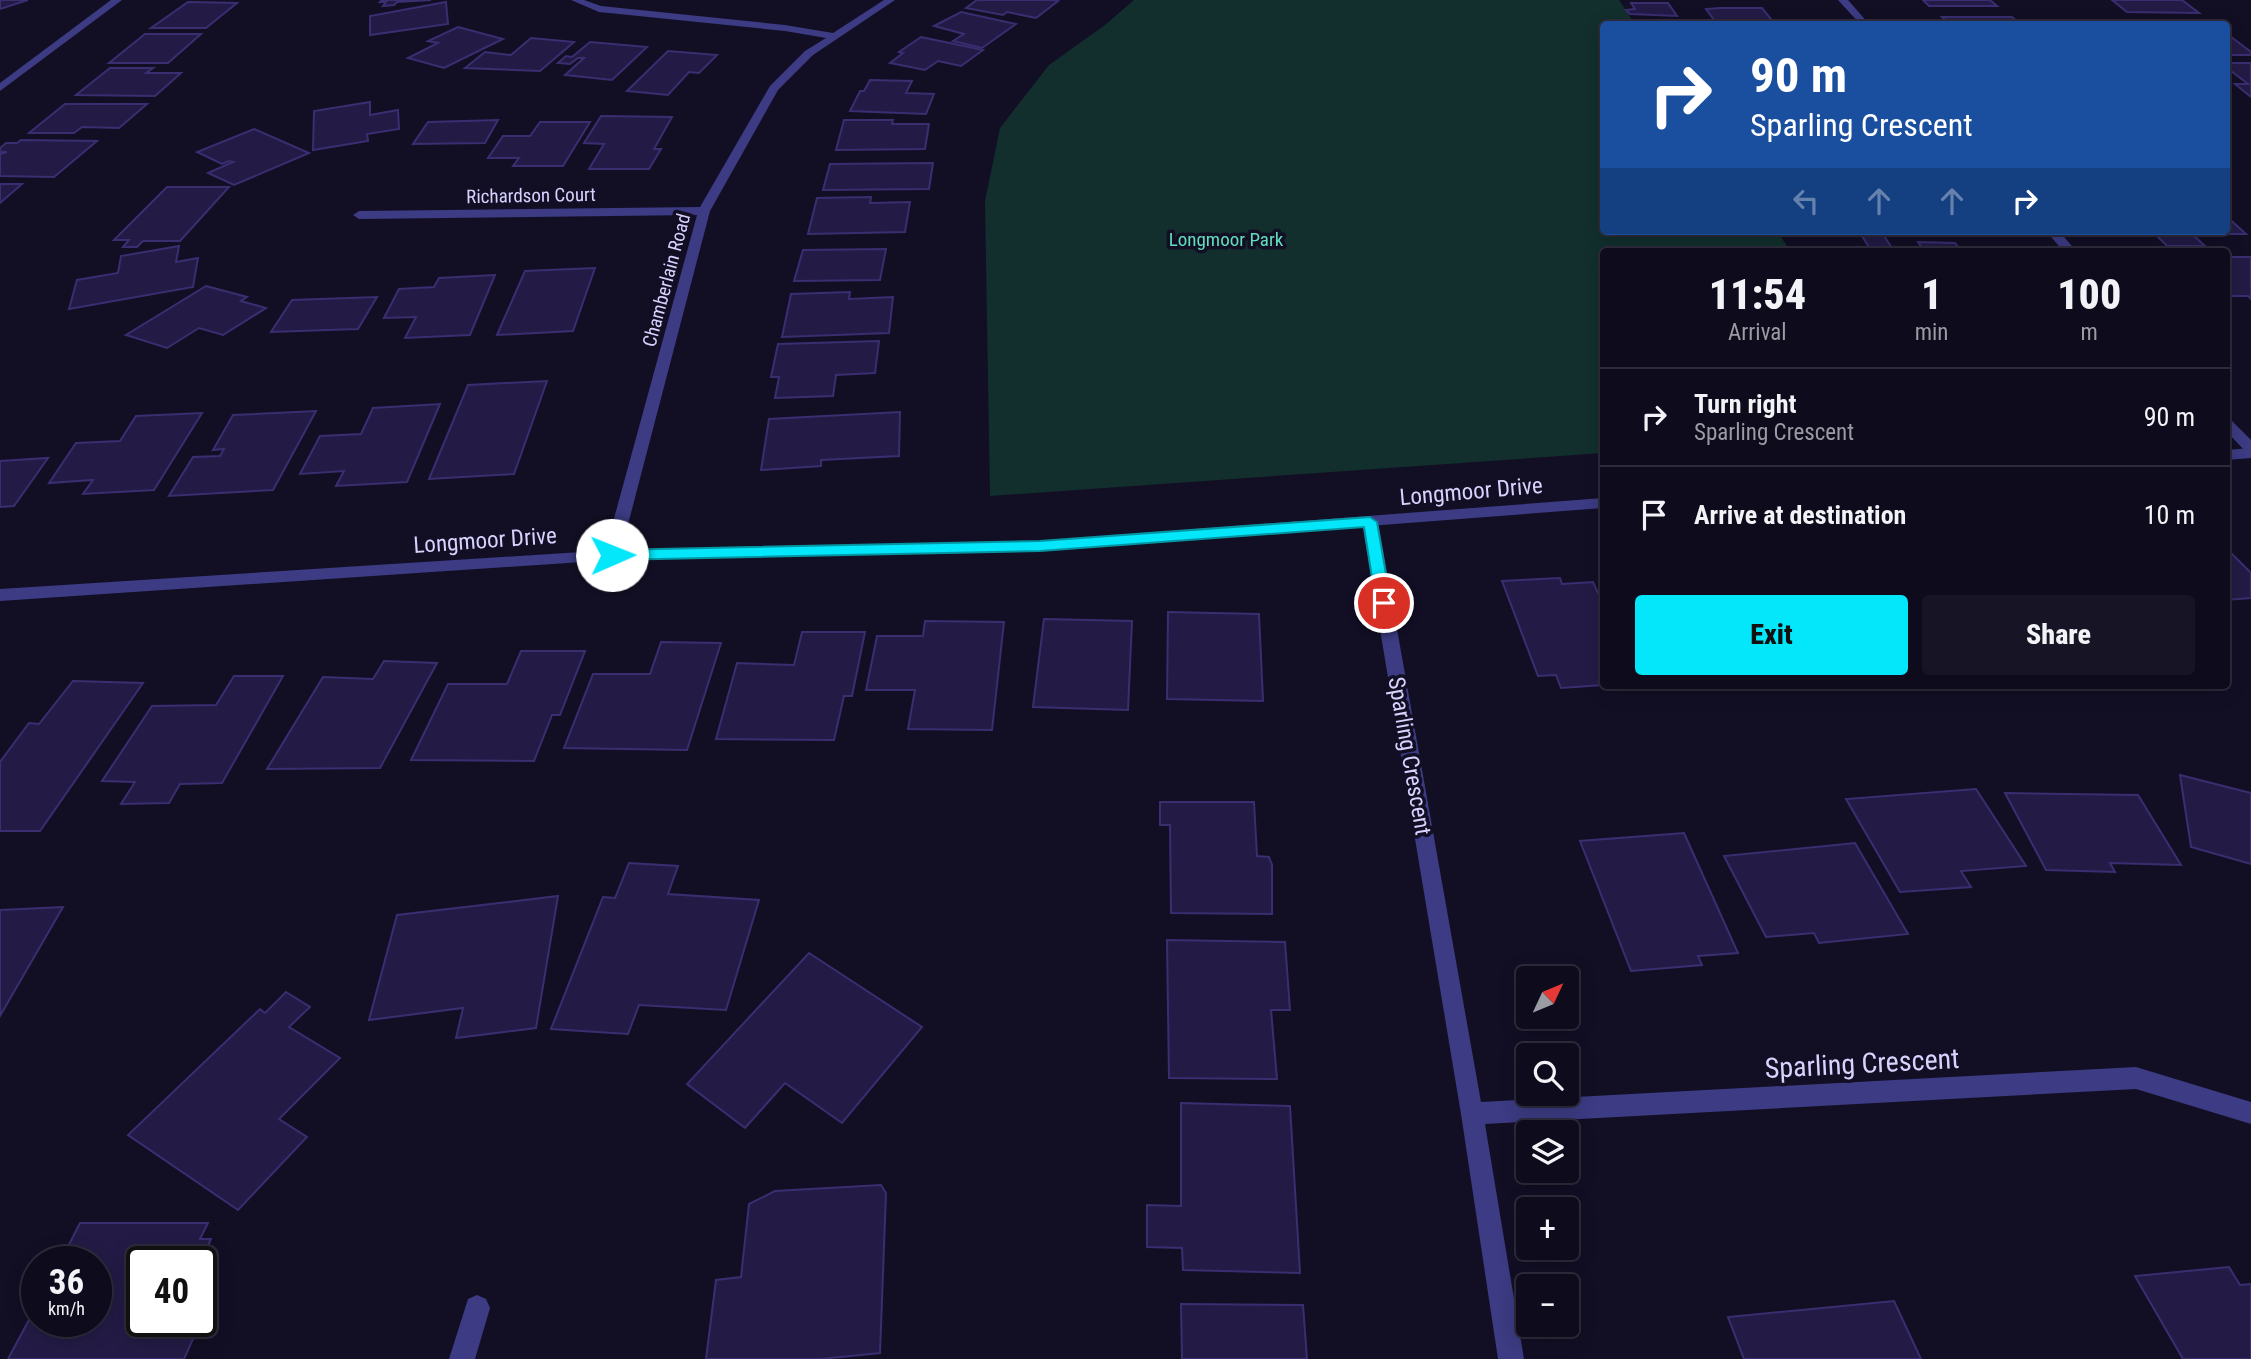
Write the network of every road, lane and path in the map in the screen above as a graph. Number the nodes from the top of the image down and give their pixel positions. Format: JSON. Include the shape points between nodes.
{"nodes":[{"id":1,"x":117,"y":0,"type":"edge"},
{"id":2,"x":576,"y":0,"type":"edge"},
{"id":3,"x":890,"y":0,"type":"edge"},
{"id":4,"x":1843,"y":0,"type":"edge"},
{"id":5,"x":1862,"y":21,"type":"edge"},
{"id":6,"x":833,"y":36,"type":"junction"},
{"id":7,"x":0,"y":88,"type":"edge"},
{"id":8,"x":704,"y":211,"type":"junction"},
{"id":9,"x":359,"y":215,"type":"dead end"},
{"id":10,"x":2056,"y":235,"type":"edge"},
{"id":11,"x":2067,"y":248,"type":"edge"},
{"id":12,"x":2230,"y":427,"type":"edge"},
{"id":13,"x":2251,"y":451,"type":"edge"},
{"id":14,"x":2230,"y":454,"type":"edge"},
{"id":15,"x":1600,"y":503,"type":"edge"},
{"id":16,"x":1370,"y":522,"type":"junction"},
{"id":17,"x":612,"y":555,"type":"junction"},
{"id":18,"x":0,"y":595,"type":"edge"},
{"id":19,"x":2251,"y":1113,"type":"edge"},
{"id":20,"x":1472,"y":1114,"type":"junction"},
{"id":21,"x":477,"y":1308,"type":"dead end"},
{"id":22,"x":462,"y":1359,"type":"edge"},
{"id":23,"x":1511,"y":1359,"type":"edge"}],
"edges":[{"from":1,"to":7,"type":"street"},
{"from":2,"to":6,"type":"street","via":[[599,9]]},
{"from":3,"to":6,"type":"street","name":"Chamberlain Road"},
{"from":4,"to":5,"type":"street"},
{"from":6,"to":8,"type":"street","name":"Chamberlain Road","via":[[774,88]]},
{"from":8,"to":9,"type":"street","name":"Richardson Court"},
{"from":8,"to":17,"type":"street","name":"Chamberlain Road"},
{"from":10,"to":11,"type":"street"},
{"from":12,"to":13,"type":"street"},
{"from":13,"to":14,"type":"street"},
{"from":15,"to":16,"type":"street","name":"Longmoor Drive"},
{"from":16,"to":17,"type":"street","name":"Longmoor Drive","via":[[1040,546]]},
{"from":16,"to":20,"type":"street","name":"Sparling Crescent"},
{"from":17,"to":18,"type":"street","name":"Longmoor Drive"},
{"from":19,"to":20,"type":"street","name":"Sparling Crescent","via":[[2136,1078]]},
{"from":20,"to":23,"type":"street","name":"Sparling Crescent"},
{"from":21,"to":22,"type":"street"}]}
